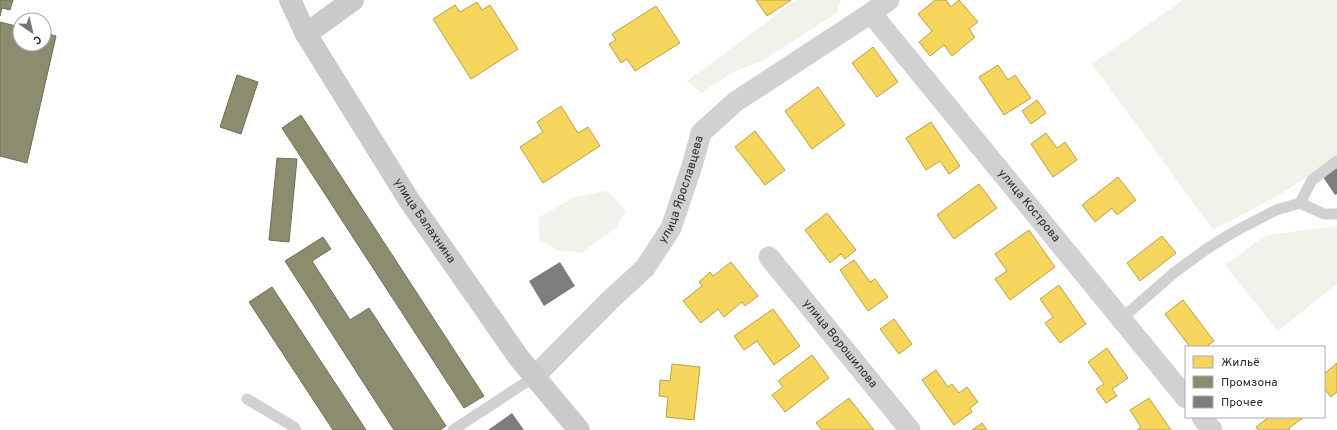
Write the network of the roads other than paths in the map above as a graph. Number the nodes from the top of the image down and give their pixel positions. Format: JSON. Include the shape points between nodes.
{"nodes":[{"id":1,"x":290,"y":0,"type":"edge"},
{"id":2,"x":353,"y":0,"type":"edge"},
{"id":3,"x":889,"y":0,"type":"edge"},
{"id":4,"x":871,"y":13,"type":"junction"},
{"id":5,"x":306,"y":34,"type":"junction"},
{"id":6,"x":1337,"y":161,"type":"edge"},
{"id":7,"x":1300,"y":203,"type":"junction"},
{"id":8,"x":1337,"y":214,"type":"edge"},
{"id":9,"x":769,"y":257,"type":"dead end"},
{"id":10,"x":1121,"y":319,"type":"junction"},
{"id":11,"x":534,"y":377,"type":"junction"},
{"id":12,"x":1185,"y":397,"type":"edge"},
{"id":13,"x":247,"y":400,"type":"dead end"},
{"id":14,"x":1203,"y":418,"type":"edge"},
{"id":15,"x":296,"y":430,"type":"edge"},
{"id":16,"x":453,"y":430,"type":"edge"},
{"id":17,"x":579,"y":430,"type":"edge"},
{"id":18,"x":910,"y":430,"type":"edge"},
{"id":19,"x":1212,"y":430,"type":"edge"}],
"edges":[{"from":1,"to":5,"type":"street","name":"улица Балахнина"},
{"from":2,"to":5,"type":"street"},
{"from":3,"to":4,"type":"street","name":"улица Ярославцева"},
{"from":4,"to":10,"type":"street","name":"улица Кострова"},
{"from":4,"to":11,"type":"street","name":"улица Ярославцева","via":[[735,102],[701,133],[671,228],[645,268]]},
{"from":5,"to":11,"type":"street","name":"улица Балахнина","via":[[409,200]]},
{"from":6,"to":7,"type":"lane","via":[[1312,180]]},
{"from":7,"to":8,"type":"lane","via":[[1324,214]]},
{"from":7,"to":10,"type":"lane","via":[[1276,210],[1208,248],[1175,272]]},
{"from":9,"to":18,"type":"street","name":"улица Ворошилова"},
{"from":10,"to":12,"type":"street","name":"улица Кострова"},
{"from":11,"to":16,"type":"lane"},
{"from":11,"to":17,"type":"street","name":"улица Балахнина"},
{"from":13,"to":15,"type":"lane"},
{"from":14,"to":19,"type":"street"}]}
